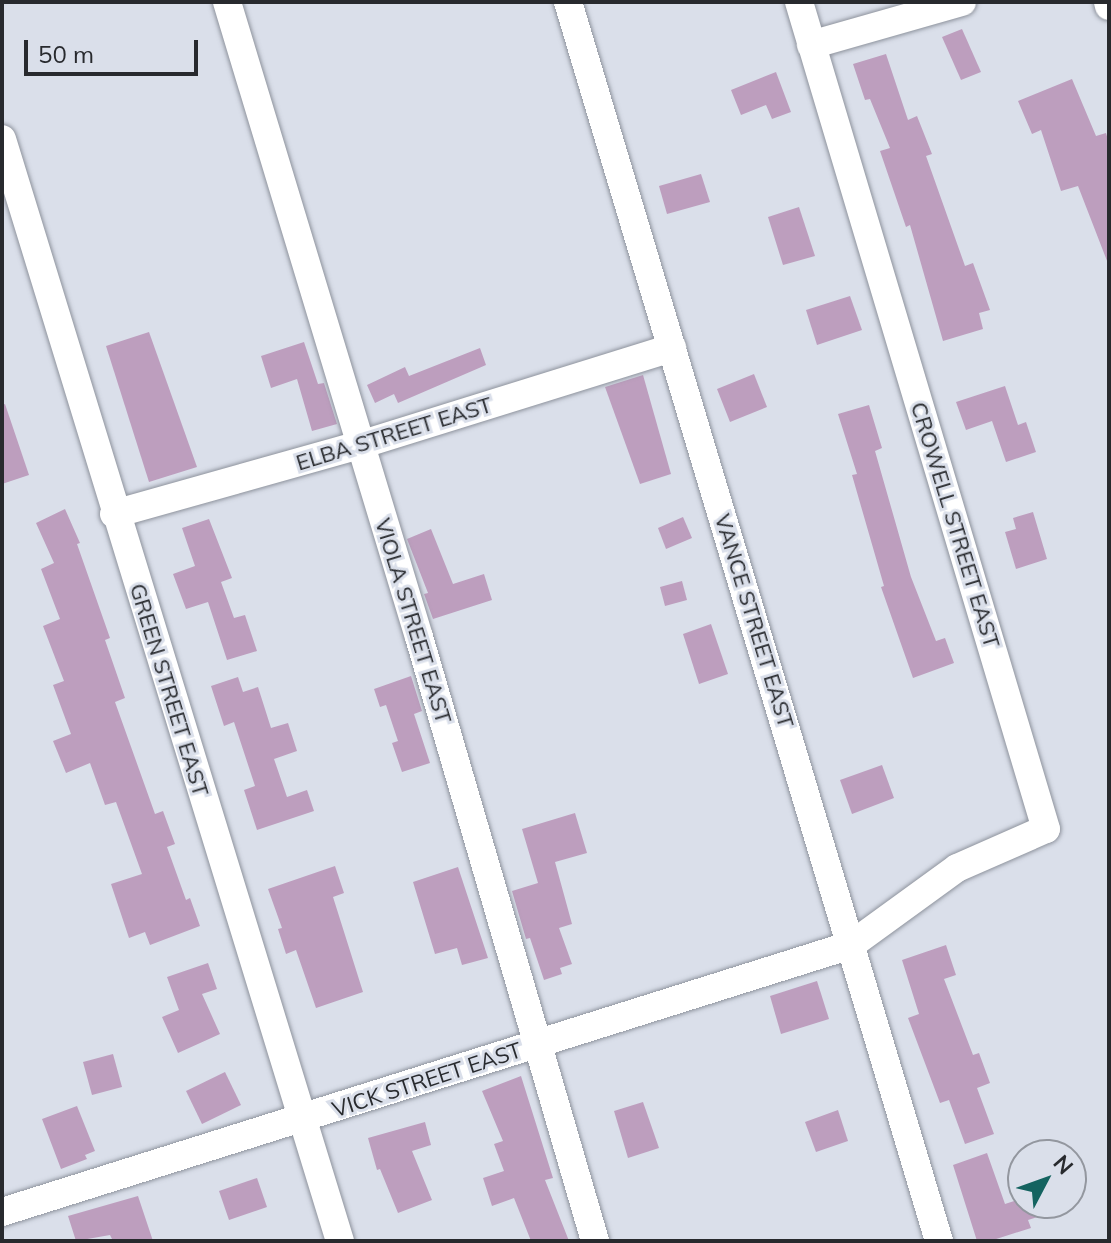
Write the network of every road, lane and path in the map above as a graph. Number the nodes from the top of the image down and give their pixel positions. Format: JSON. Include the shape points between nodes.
{"nodes":[{"id":1,"x":227,"y":2,"type":"edge"},
{"id":2,"x":568,"y":2,"type":"edge"},
{"id":3,"x":799,"y":2,"type":"edge"},
{"id":4,"x":962,"y":2,"type":"edge"},
{"id":5,"x":811,"y":45,"type":"junction"},
{"id":6,"x":2,"y":139,"type":"edge"},
{"id":7,"x":672,"y":348,"type":"junction"},
{"id":8,"x":360,"y":445,"type":"junction"},
{"id":9,"x":114,"y":514,"type":"junction"},
{"id":10,"x":851,"y":945,"type":"junction"},
{"id":11,"x":536,"y":1046,"type":"junction"},
{"id":12,"x":304,"y":1120,"type":"junction"},
{"id":13,"x":2,"y":1212,"type":"edge"},
{"id":14,"x":340,"y":1241,"type":"edge"},
{"id":15,"x":595,"y":1241,"type":"edge"},
{"id":16,"x":939,"y":1241,"type":"edge"}],
"edges":[{"from":1,"to":8,"type":"street","name":"VIOLA STREET EAST"},
{"from":2,"to":7,"type":"street","name":"VANCE STREET EAST"},
{"from":3,"to":5,"type":"street","name":"CROWELL STREET EAST"},
{"from":4,"to":5,"type":"street"},
{"from":5,"to":10,"type":"street","name":"CROWELL STREET EAST","via":[[1046,829],[957,868]]},
{"from":6,"to":9,"type":"street","name":"GREEN STREET EAST"},
{"from":7,"to":8,"type":"street","name":"ELBA STREET EAST"},
{"from":7,"to":10,"type":"street","name":"VANCE STREET EAST"},
{"from":8,"to":9,"type":"street","name":"ELBA STREET EAST"},
{"from":8,"to":11,"type":"street","name":"VIOLA STREET EAST"},
{"from":9,"to":12,"type":"street","name":"GREEN STREET EAST"},
{"from":10,"to":11,"type":"street","name":"VICK STREET EAST"},
{"from":10,"to":16,"type":"street","name":"VANCE STREET EAST"},
{"from":11,"to":12,"type":"street","name":"VICK STREET EAST"},
{"from":11,"to":15,"type":"street","name":"VIOLA STREET EAST"},
{"from":12,"to":13,"type":"street","name":"VICK STREET EAST"},
{"from":12,"to":14,"type":"street","name":"GREEN STREET EAST"}]}
